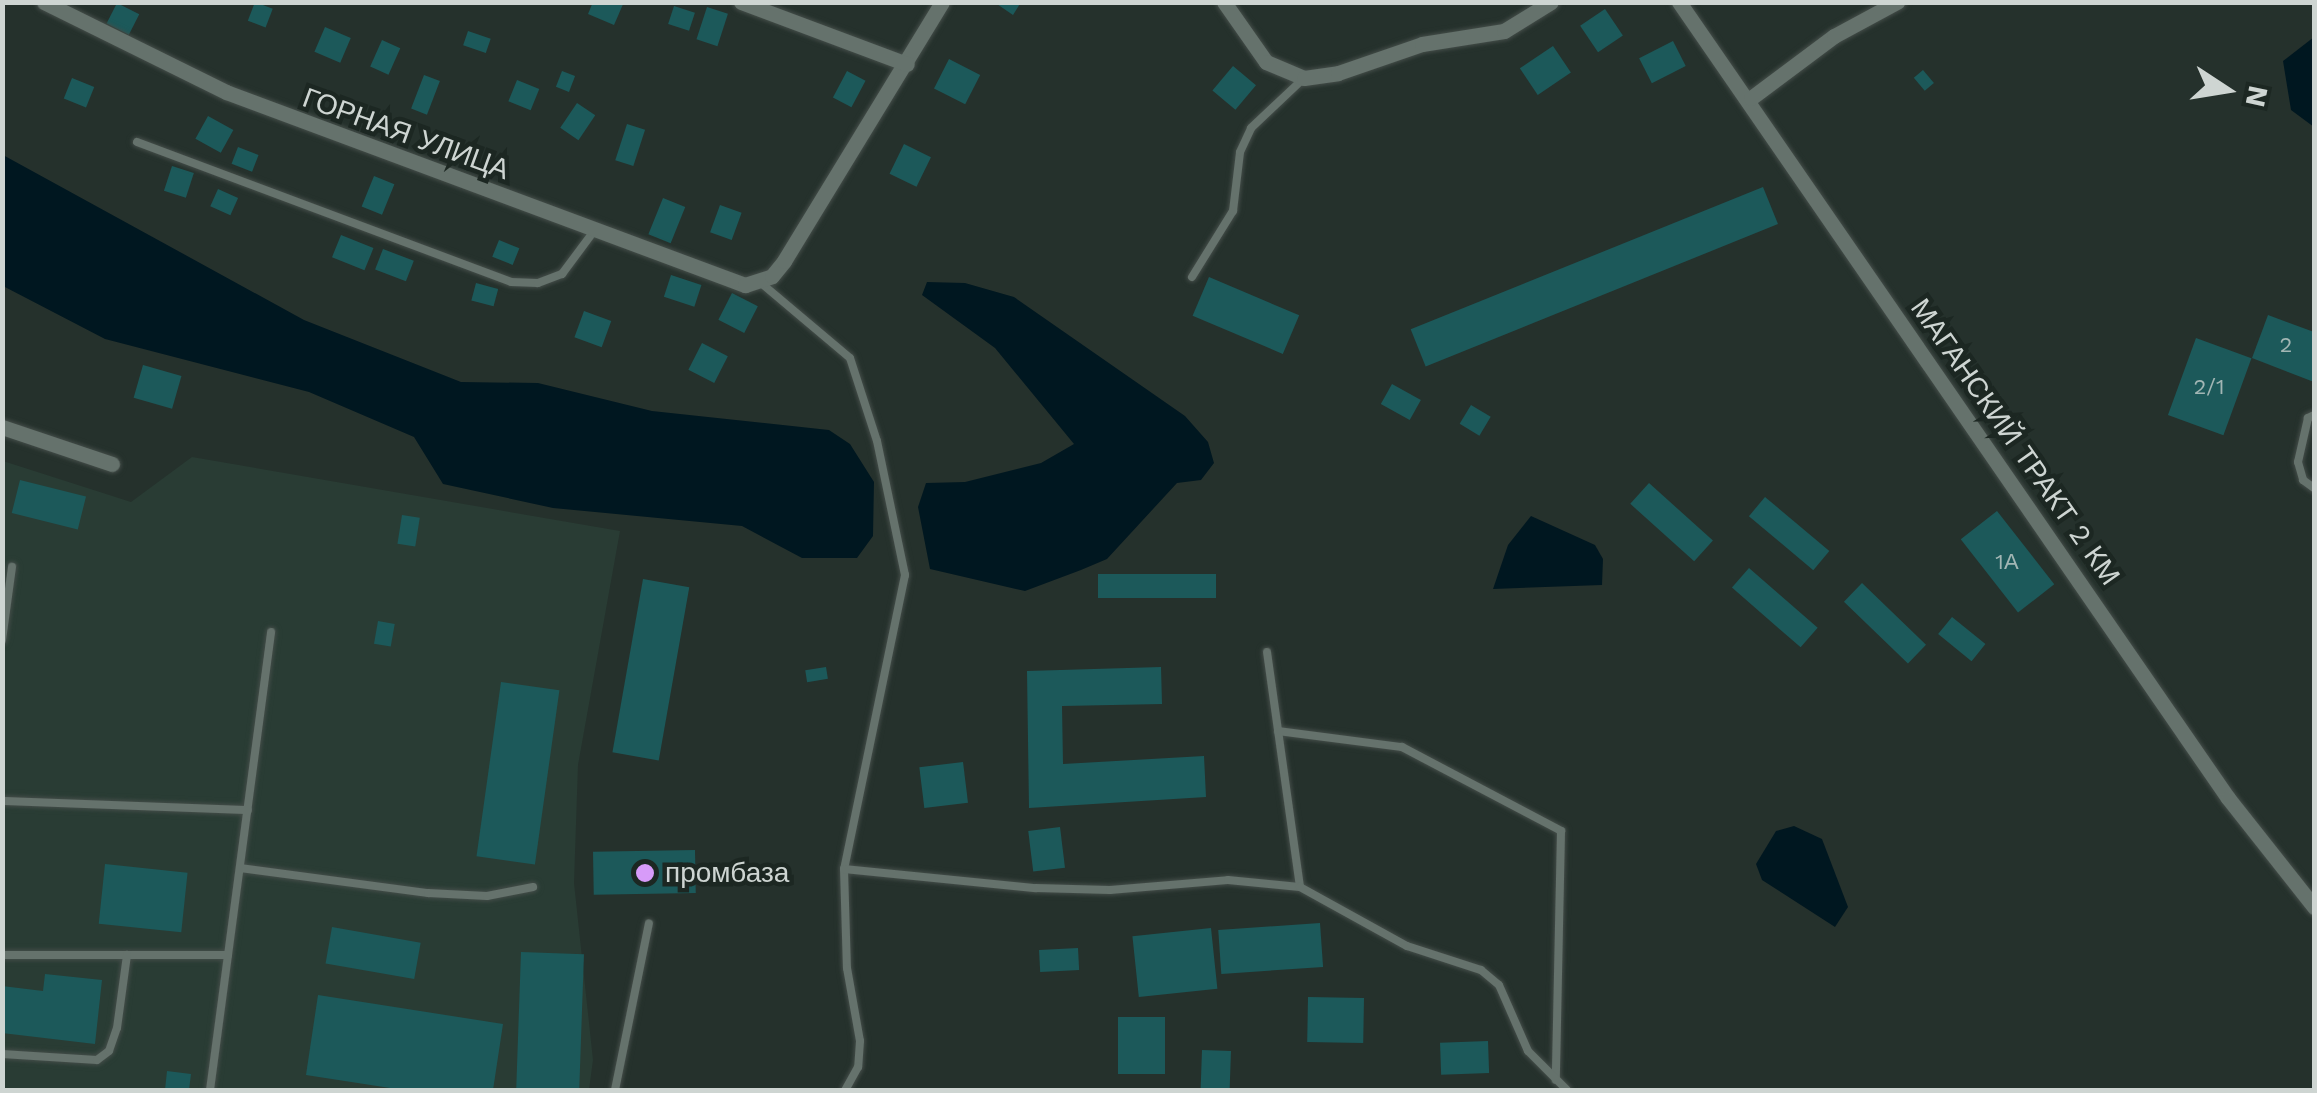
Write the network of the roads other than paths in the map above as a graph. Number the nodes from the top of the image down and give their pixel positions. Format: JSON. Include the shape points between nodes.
{"nodes":[{"id":1,"x":44,"y":2,"type":"edge"},
{"id":2,"x":741,"y":2,"type":"edge"},
{"id":3,"x":942,"y":2,"type":"edge"},
{"id":4,"x":1224,"y":2,"type":"edge"},
{"id":5,"x":1550,"y":2,"type":"edge"},
{"id":6,"x":1679,"y":2,"type":"edge"},
{"id":7,"x":1897,"y":2,"type":"edge"},
{"id":8,"x":907,"y":64,"type":"junction"},
{"id":9,"x":1304,"y":78,"type":"junction"},
{"id":10,"x":1751,"y":98,"type":"junction"},
{"id":11,"x":137,"y":142,"type":"dead end"},
{"id":12,"x":594,"y":231,"type":"junction"},
{"id":13,"x":1192,"y":277,"type":"dead end"},
{"id":14,"x":760,"y":282,"type":"junction"},
{"id":15,"x":2314,"y":415,"type":"edge"},
{"id":16,"x":2,"y":427,"type":"edge"},
{"id":17,"x":112,"y":464,"type":"dead end"},
{"id":18,"x":2314,"y":488,"type":"edge"},
{"id":19,"x":12,"y":567,"type":"dead end"},
{"id":20,"x":271,"y":632,"type":"dead end"},
{"id":21,"x":2,"y":640,"type":"edge"},
{"id":22,"x":1267,"y":652,"type":"dead end"},
{"id":23,"x":1278,"y":731,"type":"junction"},
{"id":24,"x":2,"y":801,"type":"edge"},
{"id":25,"x":248,"y":810,"type":"junction"},
{"id":26,"x":240,"y":868,"type":"junction"},
{"id":27,"x":844,"y":869,"type":"junction"},
{"id":28,"x":533,"y":887,"type":"dead end"},
{"id":29,"x":1300,"y":887,"type":"junction"},
{"id":30,"x":2314,"y":907,"type":"edge"},
{"id":31,"x":649,"y":923,"type":"dead end"},
{"id":32,"x":2,"y":955,"type":"edge"},
{"id":33,"x":228,"y":955,"type":"junction"},
{"id":34,"x":127,"y":956,"type":"junction"},
{"id":35,"x":2,"y":1054,"type":"edge"},
{"id":36,"x":1556,"y":1080,"type":"junction"},
{"id":37,"x":210,"y":1090,"type":"edge"},
{"id":38,"x":615,"y":1090,"type":"edge"},
{"id":39,"x":844,"y":1090,"type":"edge"},
{"id":40,"x":1567,"y":1090,"type":"edge"}],
"edges":[{"from":1,"to":12,"type":"street","name":"ГОРНАЯ УЛИЦА","via":[[226,92]]},
{"from":2,"to":8,"type":"street"},
{"from":3,"to":8,"type":"street"},
{"from":4,"to":9,"type":"street","via":[[1266,62]]},
{"from":5,"to":9,"type":"street","via":[[1504,31],[1422,44],[1338,74]]},
{"from":6,"to":10,"type":"street","name":"МАГАНСКИЙ ТРАКТ 2 КМ"},
{"from":7,"to":10,"type":"street","via":[[1834,36]]},
{"from":8,"to":14,"type":"street","via":[[784,260]]},
{"from":9,"to":13,"type":"lane","via":[[1251,128],[1240,152],[1233,211]]},
{"from":10,"to":30,"type":"street","name":"МАГАНСКИЙ ТРАКТ 2 КМ","via":[[2228,798]]},
{"from":11,"to":12,"type":"lane","via":[[511,282],[538,283],[562,274]]},
{"from":12,"to":14,"type":"street","name":"ГОРНАЯ УЛИЦА","via":[[728,280]]},
{"from":14,"to":27,"type":"lane","via":[[850,358],[899,527],[905,575],[900,615]]},
{"from":15,"to":18,"type":"lane","via":[[2298,462]]},
{"from":16,"to":17,"type":"street"},
{"from":19,"to":21,"type":"lane"},
{"from":20,"to":25,"type":"lane"},
{"from":22,"to":23,"type":"lane"},
{"from":23,"to":29,"type":"lane"},
{"from":23,"to":36,"type":"lane","via":[[1402,747],[1561,831]]},
{"from":24,"to":25,"type":"lane"},
{"from":25,"to":26,"type":"lane"},
{"from":26,"to":28,"type":"lane","via":[[428,893],[486,896]]},
{"from":26,"to":33,"type":"lane"},
{"from":27,"to":29,"type":"lane","via":[[1036,888],[1110,890],[1228,880]]},
{"from":27,"to":39,"type":"lane","via":[[847,968],[860,1041],[858,1067]]},
{"from":29,"to":36,"type":"lane","via":[[1407,946],[1481,970],[1500,985],[1528,1051]]},
{"from":31,"to":38,"type":"lane"},
{"from":32,"to":34,"type":"lane"},
{"from":33,"to":34,"type":"lane"},
{"from":33,"to":37,"type":"lane"},
{"from":34,"to":35,"type":"lane","via":[[110,1051],[97,1060]]},
{"from":36,"to":40,"type":"lane"}]}
